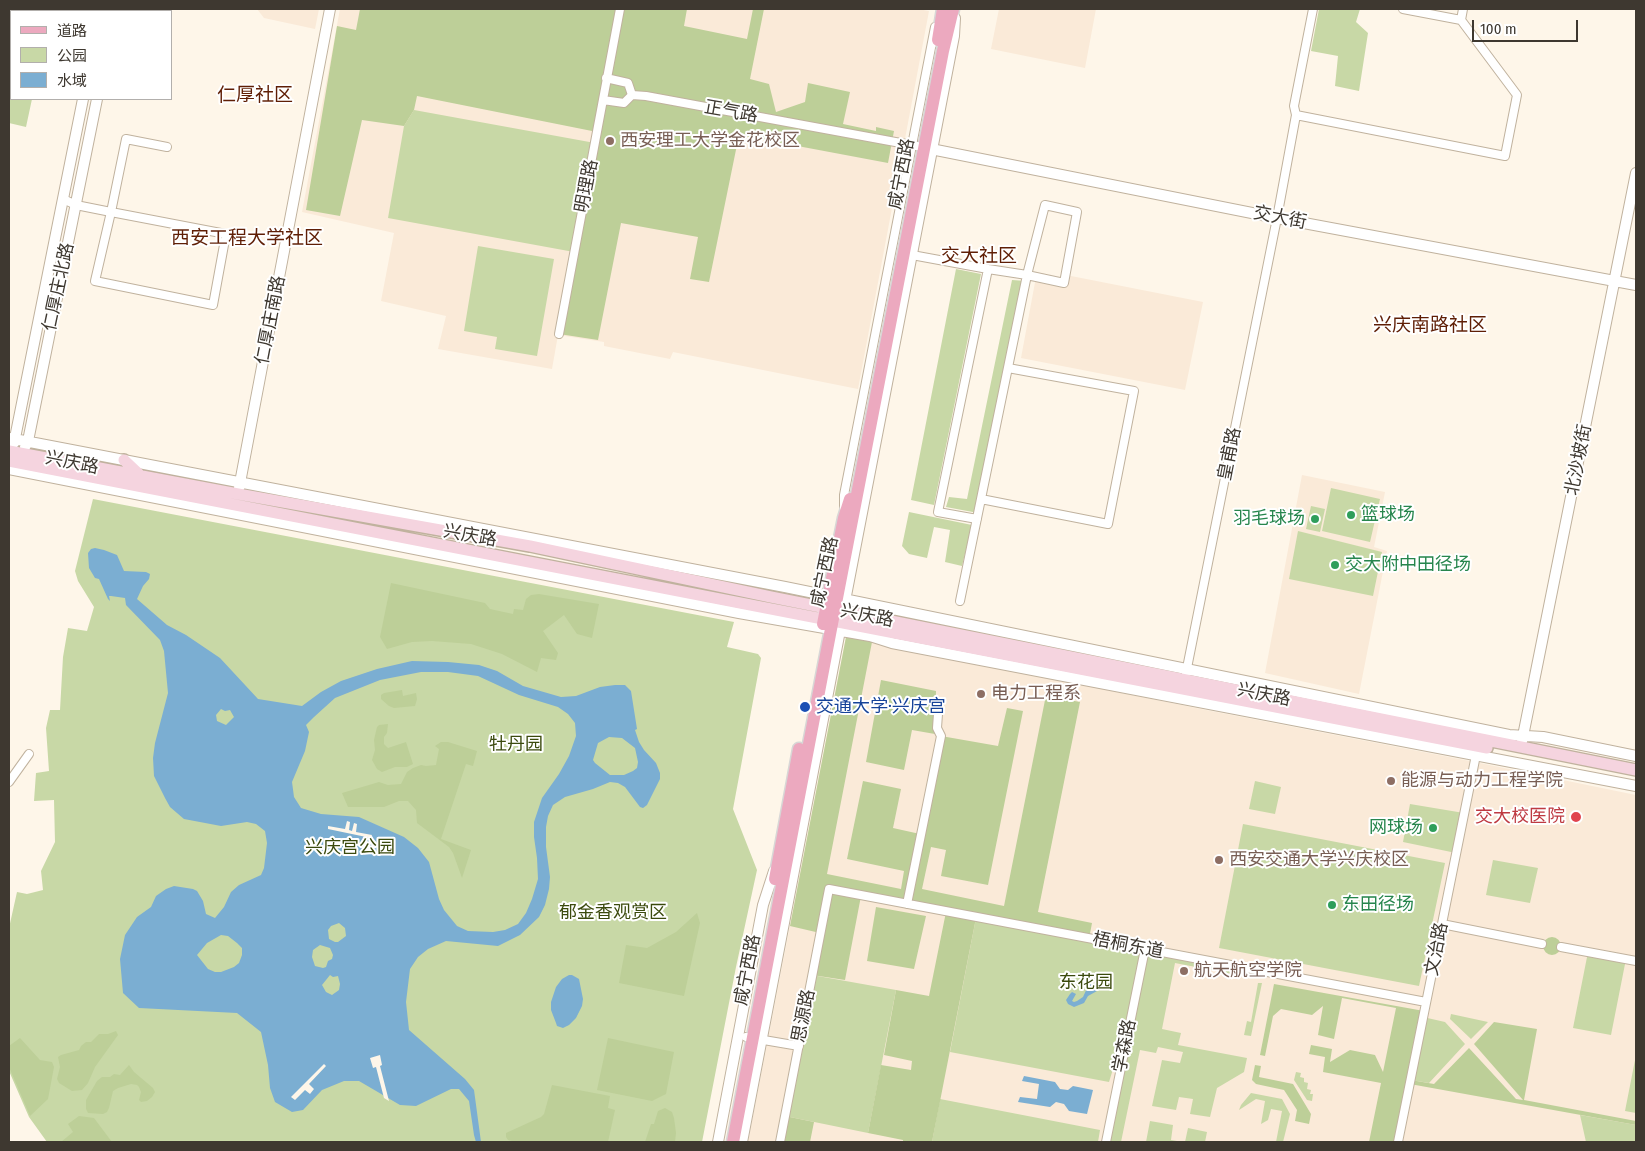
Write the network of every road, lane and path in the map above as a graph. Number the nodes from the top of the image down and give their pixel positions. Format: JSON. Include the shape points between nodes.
{"nodes":[{"id":1,"x":330,"y":9,"type":"edge"},
{"id":2,"x":620,"y":9,"type":"edge"},
{"id":3,"x":942,"y":9,"type":"edge"},
{"id":4,"x":955,"y":9,"type":"edge"},
{"id":5,"x":1313,"y":9,"type":"edge"},
{"id":6,"x":1403,"y":9,"type":"edge"},
{"id":7,"x":1463,"y":9,"type":"edge"},
{"id":8,"x":1460,"y":20,"type":"junction"},
{"id":9,"x":606,"y":78,"type":"junction"},
{"id":10,"x":632,"y":95,"type":"junction"},
{"id":11,"x":83,"y":100,"type":"edge"},
{"id":12,"x":97,"y":100,"type":"edge"},
{"id":13,"x":603,"y":100,"type":"junction"},
{"id":14,"x":1296,"y":115,"type":"junction"},
{"id":15,"x":168,"y":147,"type":"dead end"},
{"id":16,"x":921,"y":147,"type":"junction"},
{"id":17,"x":1636,"y":173,"type":"edge"},
{"id":18,"x":63,"y":199,"type":"junction"},
{"id":19,"x":76,"y":206,"type":"junction"},
{"id":20,"x":111,"y":212,"type":"junction"},
{"id":21,"x":1277,"y":218,"type":"junction"},
{"id":22,"x":912,"y":255,"type":"junction"},
{"id":23,"x":988,"y":269,"type":"junction"},
{"id":24,"x":1027,"y":275,"type":"junction"},
{"id":25,"x":1616,"y":280,"type":"junction"},
{"id":26,"x":1636,"y":284,"type":"edge"},
{"id":27,"x":559,"y":334,"type":"dead end"},
{"id":28,"x":1008,"y":368,"type":"junction"},
{"id":29,"x":12,"y":438,"type":"edge"},
{"id":30,"x":28,"y":441,"type":"junction"},
{"id":31,"x":12,"y":459,"type":"edge"},
{"id":32,"x":124,"y":460,"type":"junction"},
{"id":33,"x":141,"y":476,"type":"junction"},
{"id":34,"x":240,"y":482,"type":"junction"},
{"id":35,"x":981,"y":499,"type":"junction"},
{"id":36,"x":236,"y":504,"type":"junction"},
{"id":37,"x":977,"y":519,"type":"junction"},
{"id":38,"x":960,"y":601,"type":"dead end"},
{"id":39,"x":834,"y":614,"type":"junction"},
{"id":40,"x":1185,"y":679,"type":"junction"},
{"id":41,"x":938,"y":714,"type":"dead end"},
{"id":42,"x":1522,"y":742,"type":"junction"},
{"id":43,"x":29,"y":754,"type":"dead end"},
{"id":44,"x":1476,"y":756,"type":"junction"},
{"id":45,"x":1636,"y":756,"type":"edge"},
{"id":46,"x":1636,"y":770,"type":"edge"},
{"id":47,"x":1636,"y":777,"type":"edge"},
{"id":48,"x":9,"y":782,"type":"edge"},
{"id":49,"x":1636,"y":786,"type":"edge"},
{"id":50,"x":779,"y":856,"type":"junction"},
{"id":51,"x":793,"y":876,"type":"junction"},
{"id":52,"x":829,"y":889,"type":"joint"},
{"id":53,"x":907,"y":904,"type":"junction"},
{"id":54,"x":778,"y":909,"type":"junction"},
{"id":55,"x":1442,"y":924,"type":"junction"},
{"id":56,"x":1542,"y":944,"type":"dead end"},
{"id":57,"x":1561,"y":947,"type":"dead end"},
{"id":58,"x":1145,"y":949,"type":"junction"},
{"id":59,"x":1636,"y":961,"type":"edge"},
{"id":60,"x":1426,"y":1002,"type":"junction"},
{"id":61,"x":754,"y":1039,"type":"junction"},
{"id":62,"x":799,"y":1046,"type":"junction"},
{"id":63,"x":718,"y":1142,"type":"edge"},
{"id":64,"x":726,"y":1142,"type":"edge"},
{"id":65,"x":733,"y":1142,"type":"edge"},
{"id":66,"x":742,"y":1142,"type":"edge"},
{"id":67,"x":780,"y":1142,"type":"edge"},
{"id":68,"x":1106,"y":1142,"type":"edge"},
{"id":69,"x":1398,"y":1142,"type":"edge"}],
"edges":[{"from":1,"to":34,"type":"street","name":"仁厚庄南路"},
{"from":2,"to":9,"type":"street","name":"明理路"},
{"from":3,"to":16,"type":"main road","name":"咸宁西路"},
{"from":4,"to":16,"type":"main road","name":"咸宁西路"},
{"from":5,"to":14,"type":"street","name":"皇甫路","via":[[1294,106]]},
{"from":6,"to":8,"type":"street"},
{"from":7,"to":8,"type":"street"},
{"from":8,"to":14,"type":"street","via":[[1517,95],[1505,156]]},
{"from":9,"to":10,"type":"street","via":[[628,83]]},
{"from":9,"to":13,"type":"street","name":"明理路"},
{"from":10,"to":13,"type":"street","via":[[624,103]]},
{"from":10,"to":16,"type":"street","name":"正气路"},
{"from":11,"to":18,"type":"street","name":"仁厚庄北路"},
{"from":12,"to":19,"type":"street","name":"仁厚庄北路"},
{"from":13,"to":27,"type":"street","name":"明理路"},
{"from":14,"to":21,"type":"street","name":"皇甫路"},
{"from":15,"to":20,"type":"street","via":[[126,139]]},
{"from":16,"to":21,"type":"street","name":"交大街"},
{"from":16,"to":22,"type":"street"},
{"from":16,"to":39,"type":"main road","name":"咸宁西路"},
{"from":16,"to":39,"type":"main road","name":"咸宁西路","via":[[844,518]]},
{"from":17,"to":25,"type":"street","name":"北沙坡街"},
{"from":18,"to":19,"type":"street"},
{"from":18,"to":29,"type":"street","name":"仁厚庄北路"},
{"from":19,"to":20,"type":"street"},
{"from":19,"to":30,"type":"street","name":"仁厚庄北路"},
{"from":20,"to":20,"type":"street","via":[[226,234],[213,304],[94,281]]},
{"from":21,"to":25,"type":"street","name":"交大街"},
{"from":21,"to":40,"type":"street","name":"皇甫路"},
{"from":22,"to":23,"type":"street"},
{"from":22,"to":39,"type":"street"},
{"from":23,"to":24,"type":"street"},
{"from":23,"to":37,"type":"street","via":[[938,512]]},
{"from":24,"to":24,"type":"street","via":[[1064,284],[1077,212],[1045,205]]},
{"from":24,"to":28,"type":"street"},
{"from":25,"to":26,"type":"street","name":"交大街"},
{"from":25,"to":42,"type":"street","name":"北沙坡街"},
{"from":28,"to":35,"type":"street"},
{"from":28,"to":35,"type":"street","via":[[1134,391],[1108,524]]},
{"from":29,"to":30,"type":"street"},
{"from":29,"to":31,"type":"street","name":"仁厚庄北路"},
{"from":30,"to":31,"type":"street","name":"仁厚庄北路"},
{"from":30,"to":32,"type":"street"},
{"from":31,"to":33,"type":"main road","name":"兴庆路"},
{"from":31,"to":36,"type":"main road","name":"兴庆路"},
{"from":32,"to":33,"type":"main road"},
{"from":32,"to":34,"type":"street"},
{"from":33,"to":36,"type":"main road","name":"兴庆路"},
{"from":34,"to":36,"type":"street","name":"仁厚庄南路"},
{"from":34,"to":39,"type":"street"},
{"from":35,"to":37,"type":"street"},
{"from":36,"to":39,"type":"main road","name":"兴庆路","via":[[530,546]]},
{"from":36,"to":39,"type":"street","via":[[729,611]]},
{"from":37,"to":38,"type":"street"},
{"from":39,"to":40,"type":"main road","name":"兴庆路"},
{"from":39,"to":40,"type":"street"},
{"from":39,"to":44,"type":"street","via":[[870,636],[892,643]]},
{"from":39,"to":50,"type":"main road","name":"咸宁西路"},
{"from":39,"to":51,"type":"street"},
{"from":39,"to":54,"type":"main road","name":"咸宁西路"},
{"from":40,"to":42,"type":"main road","name":"兴庆路"},
{"from":40,"to":47,"type":"main road","name":"兴庆路"},
{"from":41,"to":53,"type":"street","via":[[937,728],[941,736]]},
{"from":42,"to":45,"type":"street","via":[[1543,737]]},
{"from":42,"to":46,"type":"main road","name":"兴庆路"},
{"from":43,"to":48,"type":"street"},
{"from":44,"to":49,"type":"street"},
{"from":44,"to":55,"type":"street","name":"文治路"},
{"from":50,"to":61,"type":"main road","name":"咸宁西路"},
{"from":50,"to":63,"type":"street","via":[[763,905]]},
{"from":51,"to":54,"type":"main road"},
{"from":51,"to":61,"type":"street"},
{"from":52,"to":53,"type":"street","name":"梧桐东道"},
{"from":52,"to":62,"type":"street","name":"思源路"},
{"from":53,"to":58,"type":"street","name":"梧桐东道"},
{"from":54,"to":61,"type":"main road","name":"咸宁西路"},
{"from":55,"to":56,"type":"street"},
{"from":55,"to":60,"type":"street","name":"文治路"},
{"from":57,"to":59,"type":"street"},
{"from":58,"to":60,"type":"street","name":"梧桐东道"},
{"from":58,"to":68,"type":"street","name":"学森路"},
{"from":60,"to":69,"type":"street","name":"文治路"},
{"from":61,"to":62,"type":"street"},
{"from":61,"to":64,"type":"main road","name":"咸宁西路"},
{"from":61,"to":65,"type":"main road","name":"咸宁西路"},
{"from":61,"to":66,"type":"street"},
{"from":62,"to":67,"type":"street","name":"思源路"}]}
